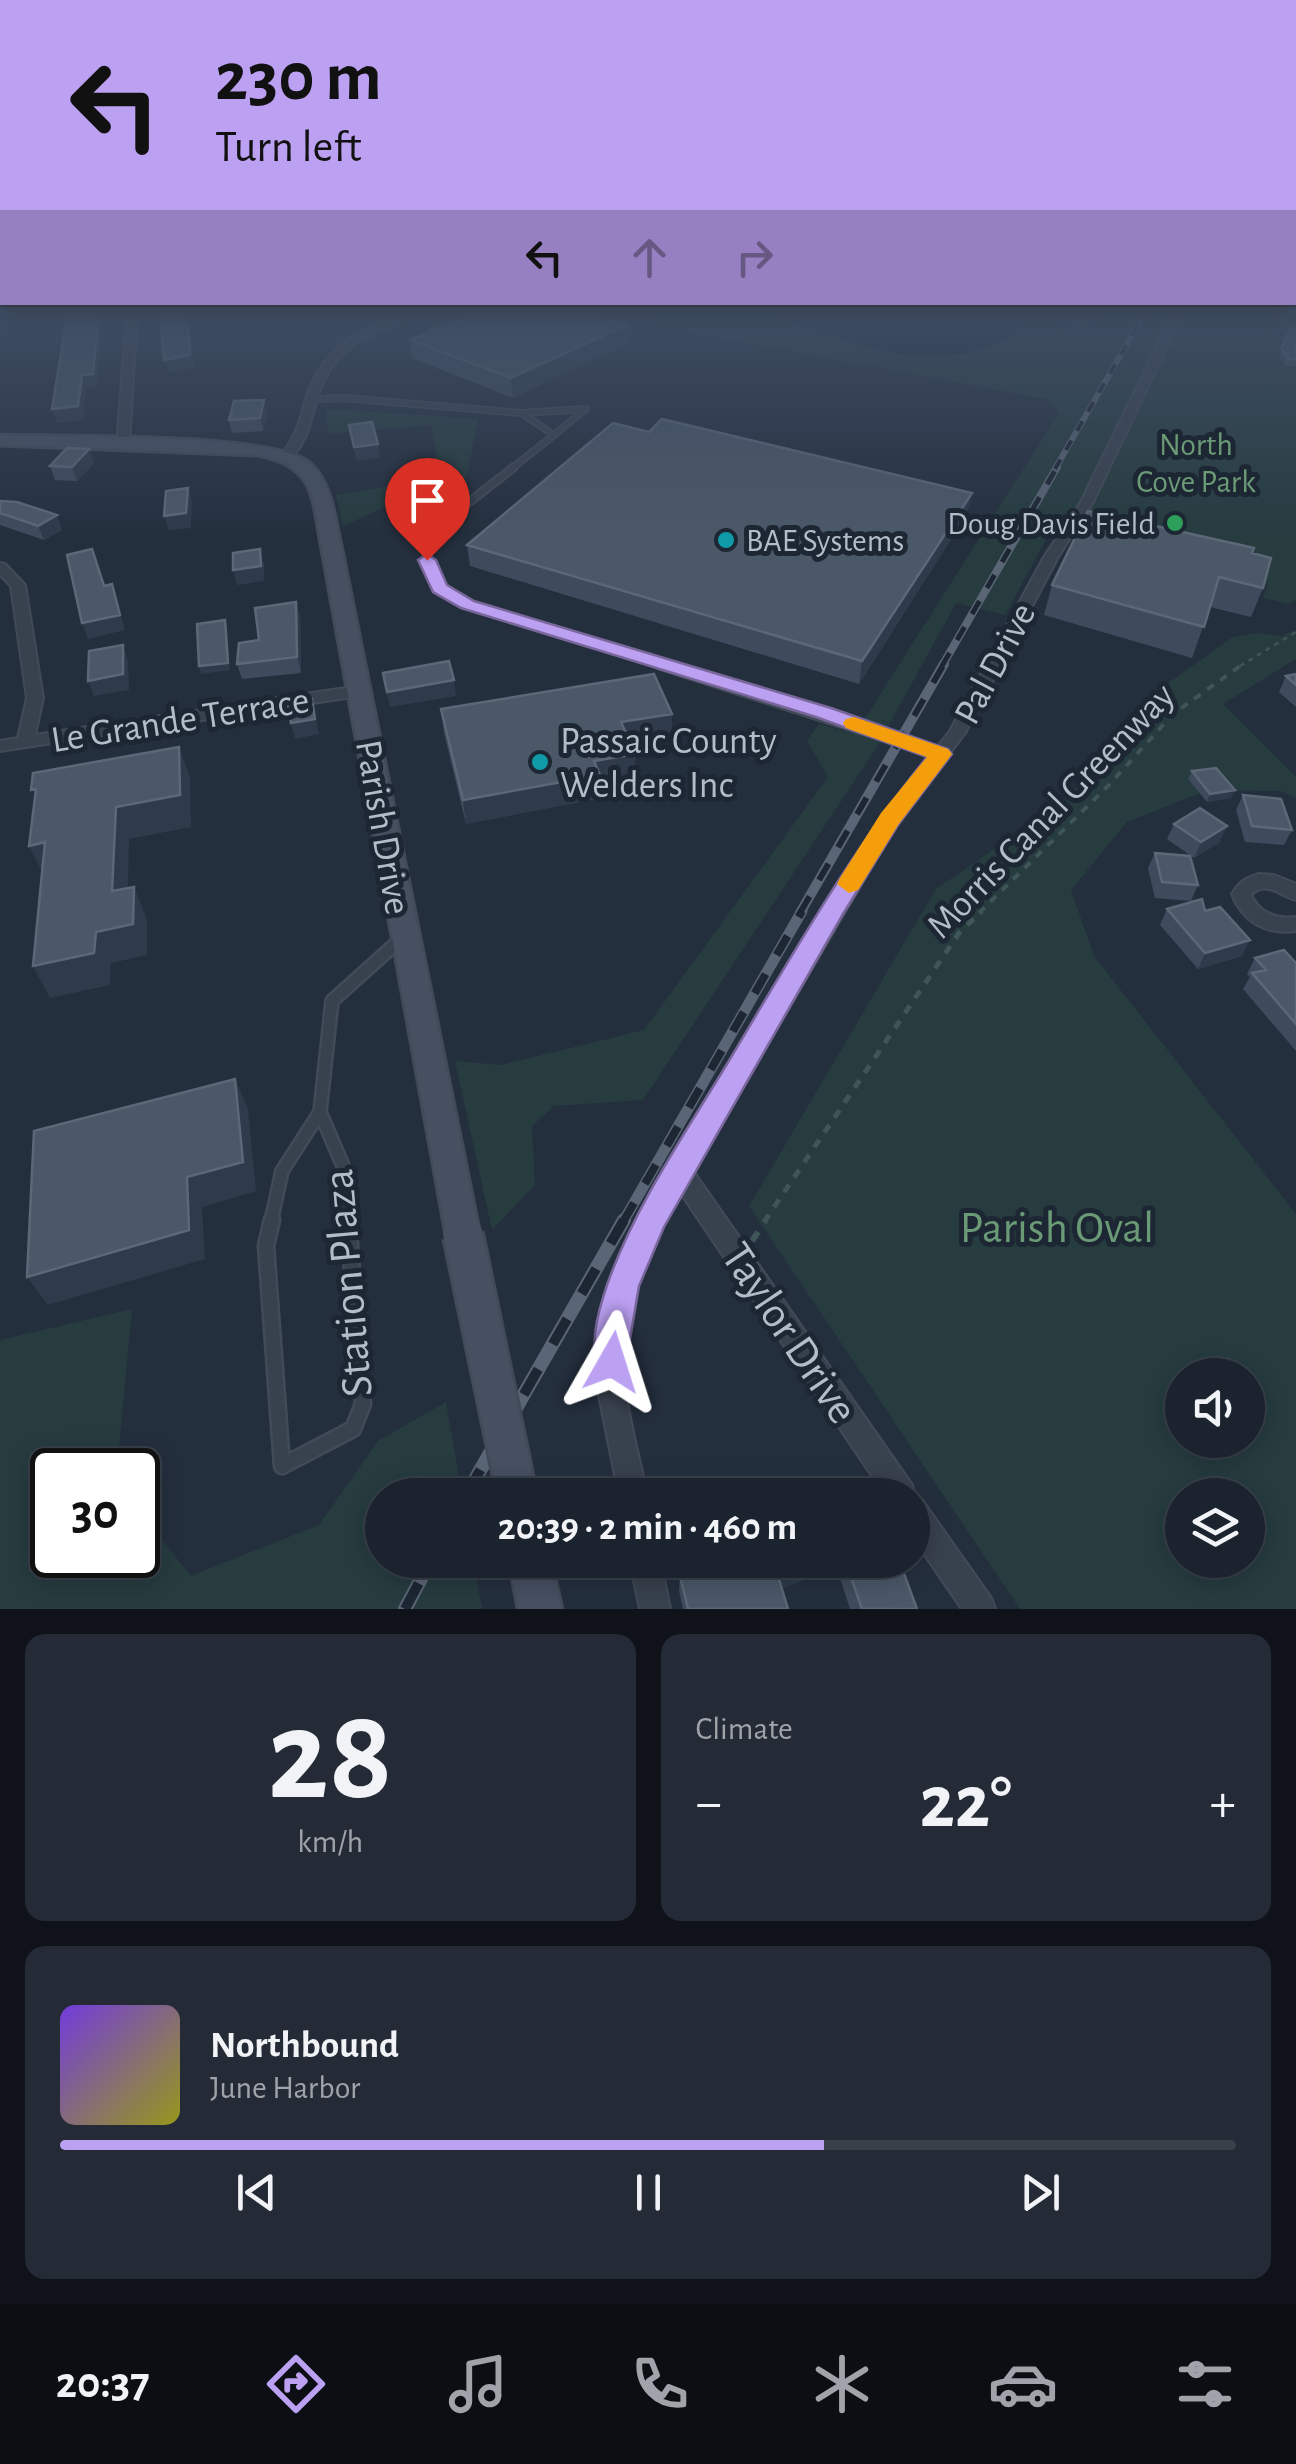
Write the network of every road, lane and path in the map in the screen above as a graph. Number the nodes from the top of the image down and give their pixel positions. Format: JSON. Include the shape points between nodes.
{"nodes":[{"id":1,"x":127,"y":386,"type":"edge"},
{"id":2,"x":316,"y":386,"type":"edge"},
{"id":3,"x":1142,"y":386,"type":"edge"},
{"id":4,"x":312,"y":400,"type":"junction"},
{"id":5,"x":521,"y":412,"type":"junction"},
{"id":6,"x":554,"y":435,"type":"junction"},
{"id":7,"x":0,"y":440,"type":"edge"},
{"id":8,"x":123,"y":445,"type":"junction"},
{"id":9,"x":288,"y":455,"type":"junction"},
{"id":10,"x":0,"y":567,"type":"edge"},
{"id":11,"x":1296,"y":632,"type":"edge"},
{"id":12,"x":360,"y":691,"type":"junction"},
{"id":13,"x":25,"y":742,"type":"junction"},
{"id":14,"x":0,"y":746,"type":"edge"},
{"id":15,"x":941,"y":754,"type":"junction"},
{"id":16,"x":1296,"y":894,"type":"edge"},
{"id":17,"x":1296,"y":924,"type":"edge"},
{"id":18,"x":403,"y":938,"type":"junction"},
{"id":19,"x":320,"y":1112,"type":"junction"},
{"id":20,"x":679,"y":1170,"type":"junction"},
{"id":21,"x":741,"y":1258,"type":"junction"},
{"id":22,"x":513,"y":1478,"type":"edge"},
{"id":23,"x":630,"y":1478,"type":"edge"},
{"id":24,"x":890,"y":1478,"type":"edge"},
{"id":25,"x":930,"y":1536,"type":"edge"},
{"id":26,"x":534,"y":1578,"type":"edge"},
{"id":27,"x":649,"y":1578,"type":"edge"},
{"id":28,"x":540,"y":1609,"type":"edge"},
{"id":29,"x":656,"y":1609,"type":"edge"},
{"id":30,"x":980,"y":1609,"type":"edge"}],
"edges":[{"from":1,"to":8,"type":"street"},
{"from":2,"to":4,"type":"street"},
{"from":3,"to":15,"type":"street","name":"Pal Drive","via":[[1086,502]]},
{"from":4,"to":5,"type":"lane"},
{"from":4,"to":9,"type":"street","via":[[304,436]]},
{"from":5,"to":6,"type":"lane"},
{"from":5,"to":6,"type":"lane","via":[[586,409]]},
{"from":6,"to":15,"type":"lane","via":[[440,525],[427,560],[440,588],[468,604]]},
{"from":7,"to":8,"type":"street"},
{"from":8,"to":9,"type":"street"},
{"from":9,"to":12,"type":"street","name":"Parish Drive","via":[[306,464],[313,478]]},
{"from":10,"to":13,"type":"street","via":[[18,584],[33,676]]},
{"from":11,"to":21,"type":"path","name":"Morris Canal Greenway","via":[[1173,714],[960,933]]},
{"from":12,"to":13,"type":"street","name":"Le Grande Terrace"},
{"from":12,"to":18,"type":"street","name":"Parish Drive"},
{"from":13,"to":14,"type":"street","name":"Le Grande Terrace"},
{"from":15,"to":20,"type":"street","name":"Pal Drive","via":[[890,819]]},
{"from":16,"to":17,"type":"street","via":[[1257,880],[1241,894],[1256,916]]},
{"from":18,"to":19,"type":"lane","name":"Station Plaza","via":[[332,1002]]},
{"from":18,"to":22,"type":"street","name":"Parish Drive","bridge":true},
{"from":19,"to":19,"type":"lane","name":"Station Plaza","via":[[343,1166],[364,1404],[352,1429],[282,1466],[266,1246],[282,1170]]},
{"from":20,"to":21,"type":"street","name":"Taylor Drive"},
{"from":20,"to":23,"type":"street","name":"Pal Drive","via":[[623,1286],[611,1337]]},
{"from":21,"to":24,"type":"street","name":"Taylor Drive"},
{"from":25,"to":30,"type":"street"},
{"from":26,"to":28,"type":"street"},
{"from":27,"to":29,"type":"street"}]}
